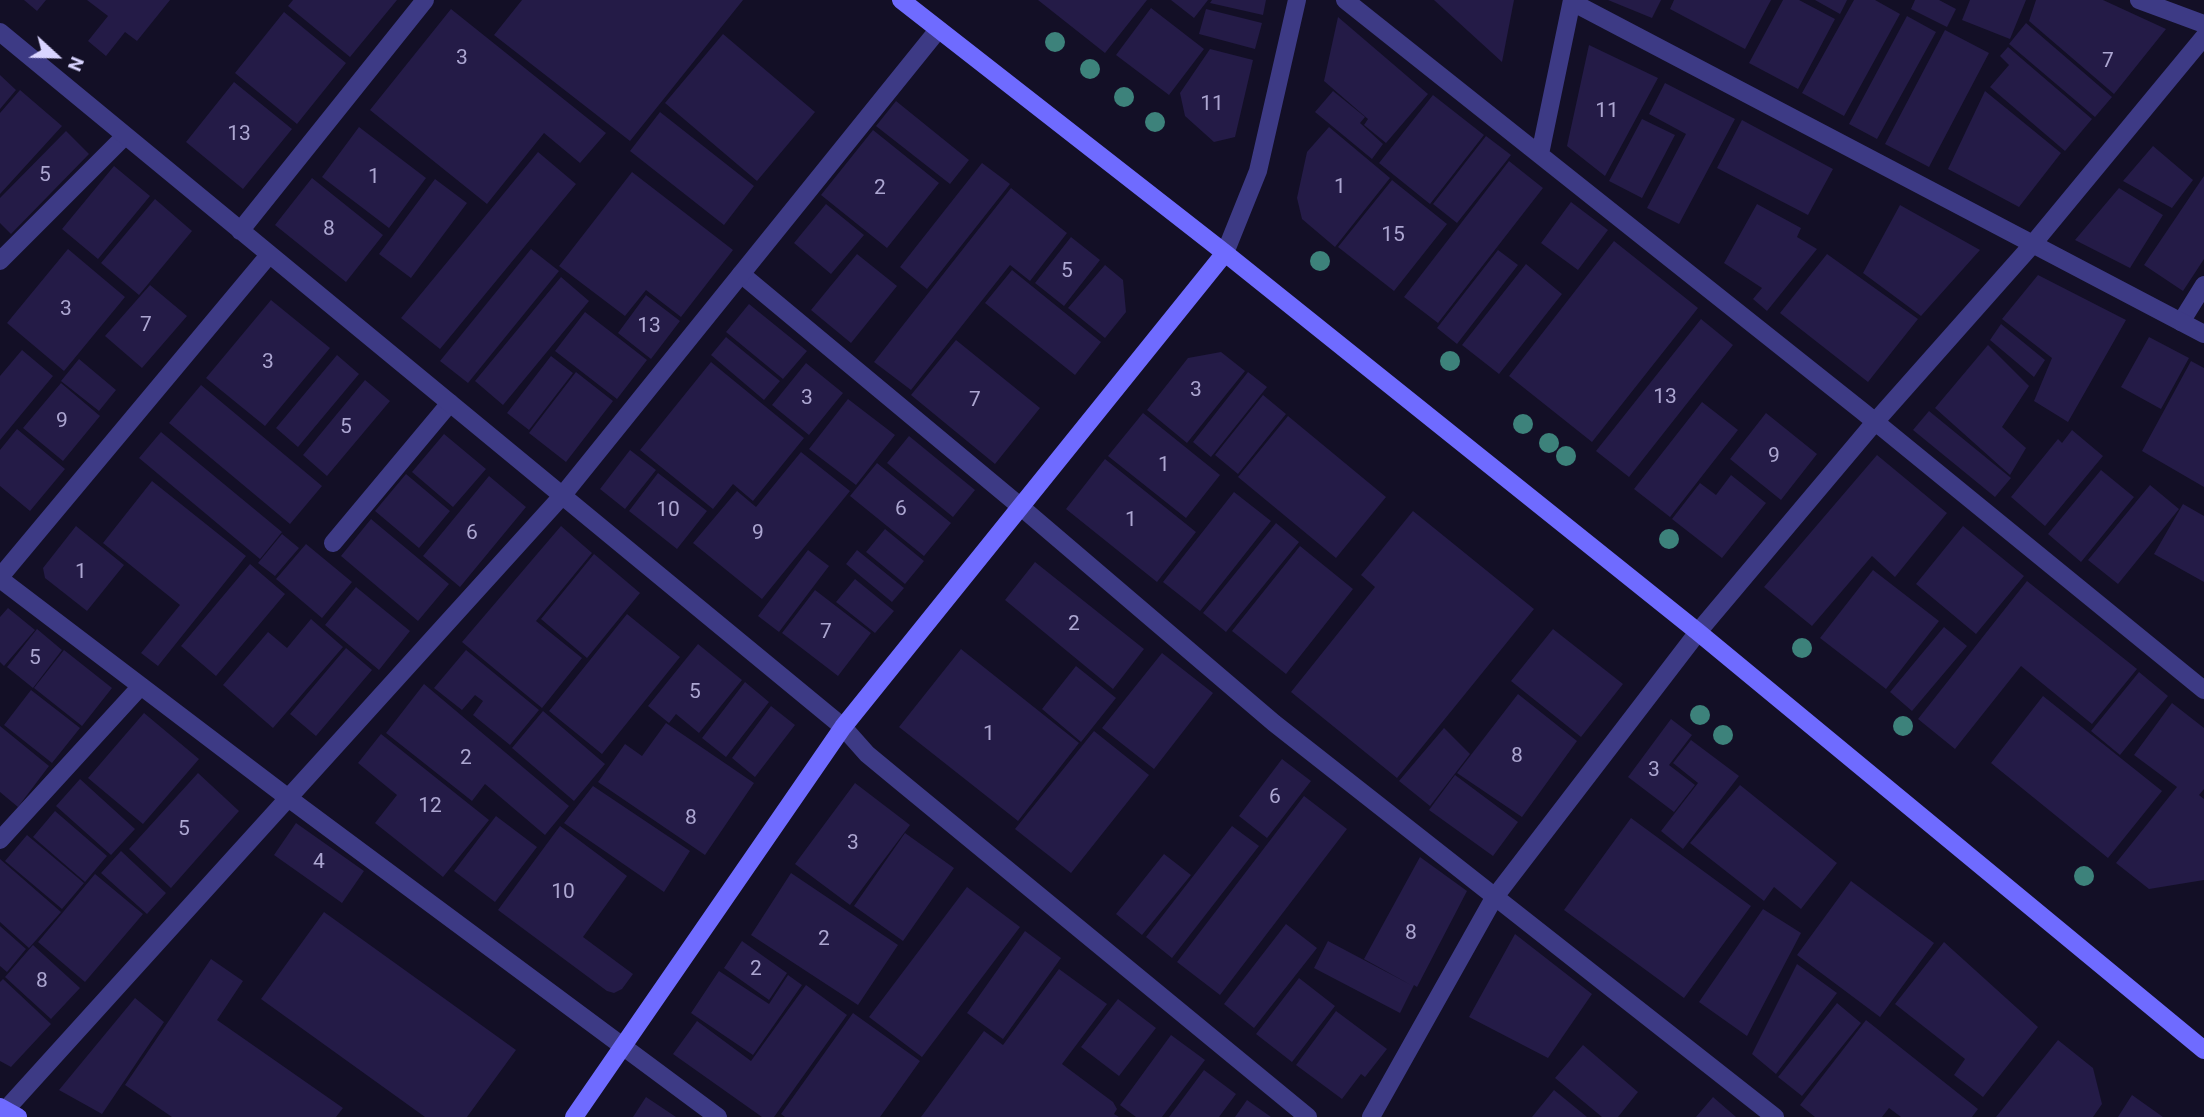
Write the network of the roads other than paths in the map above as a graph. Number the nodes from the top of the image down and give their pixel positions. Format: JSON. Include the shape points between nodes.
{"nodes":[{"id":1,"x":425,"y":0,"type":"edge"},
{"id":2,"x":901,"y":0,"type":"edge"},
{"id":3,"x":1297,"y":0,"type":"edge"},
{"id":4,"x":1345,"y":0,"type":"edge"},
{"id":5,"x":2139,"y":0,"type":"edge"},
{"id":6,"x":1572,"y":1,"type":"edge"},
{"id":7,"x":2204,"y":24,"type":"edge"},
{"id":8,"x":938,"y":30,"type":"junction"},
{"id":9,"x":0,"y":32,"type":"edge"},
{"id":10,"x":2204,"y":37,"type":"edge"},
{"id":11,"x":125,"y":136,"type":"junction"},
{"id":12,"x":1540,"y":153,"type":"junction"},
{"id":13,"x":240,"y":231,"type":"junction"},
{"id":14,"x":2032,"y":245,"type":"junction"},
{"id":15,"x":1225,"y":253,"type":"junction"},
{"id":16,"x":269,"y":255,"type":"junction"},
{"id":17,"x":0,"y":261,"type":"edge"},
{"id":18,"x":741,"y":274,"type":"junction"},
{"id":19,"x":2204,"y":285,"type":"edge"},
{"id":20,"x":2181,"y":322,"type":"junction"},
{"id":21,"x":2204,"y":334,"type":"edge"},
{"id":22,"x":450,"y":403,"type":"junction"},
{"id":23,"x":1875,"y":422,"type":"junction"},
{"id":24,"x":562,"y":496,"type":"junction"},
{"id":25,"x":1021,"y":508,"type":"junction"},
{"id":26,"x":333,"y":543,"type":"dead end"},
{"id":27,"x":0,"y":578,"type":"edge"},
{"id":28,"x":1698,"y":632,"type":"junction"},
{"id":29,"x":141,"y":686,"type":"junction"},
{"id":30,"x":2204,"y":690,"type":"edge"},
{"id":31,"x":843,"y":727,"type":"junction"},
{"id":32,"x":287,"y":797,"type":"junction"},
{"id":33,"x":0,"y":840,"type":"edge"},
{"id":34,"x":1494,"y":898,"type":"junction"},
{"id":35,"x":622,"y":1045,"type":"junction"},
{"id":36,"x":2204,"y":1050,"type":"edge"},
{"id":37,"x":6,"y":1113,"type":"edge"},
{"id":38,"x":574,"y":1117,"type":"edge"},
{"id":39,"x":718,"y":1117,"type":"edge"},
{"id":40,"x":1308,"y":1117,"type":"edge"},
{"id":41,"x":1371,"y":1117,"type":"edge"},
{"id":42,"x":1775,"y":1117,"type":"edge"}],
"edges":[{"from":1,"to":13,"type":"street"},
{"from":2,"to":8,"type":"street"},
{"from":3,"to":15,"type":"street","via":[[1258,171]]},
{"from":4,"to":12,"type":"street"},
{"from":5,"to":7,"type":"street"},
{"from":6,"to":12,"type":"street"},
{"from":6,"to":14,"type":"street"},
{"from":8,"to":15,"type":"street"},
{"from":8,"to":18,"type":"street"},
{"from":9,"to":11,"type":"street"},
{"from":10,"to":14,"type":"street"},
{"from":11,"to":13,"type":"street"},
{"from":11,"to":17,"type":"street"},
{"from":12,"to":23,"type":"street"},
{"from":13,"to":16,"type":"street"},
{"from":14,"to":20,"type":"street"},
{"from":14,"to":23,"type":"street"},
{"from":15,"to":25,"type":"street"},
{"from":15,"to":28,"type":"street"},
{"from":16,"to":22,"type":"street"},
{"from":16,"to":27,"type":"street"},
{"from":18,"to":24,"type":"street"},
{"from":18,"to":25,"type":"street"},
{"from":19,"to":20,"type":"street"},
{"from":20,"to":21,"type":"street"},
{"from":22,"to":24,"type":"street"},
{"from":22,"to":26,"type":"street"},
{"from":23,"to":28,"type":"street"},
{"from":23,"to":30,"type":"street"},
{"from":24,"to":31,"type":"street"},
{"from":24,"to":32,"type":"street"},
{"from":25,"to":31,"type":"street"},
{"from":25,"to":34,"type":"street","via":[[1274,723]]},
{"from":27,"to":29,"type":"street"},
{"from":28,"to":34,"type":"street"},
{"from":28,"to":36,"type":"street"},
{"from":29,"to":32,"type":"street"},
{"from":29,"to":33,"type":"street"},
{"from":31,"to":35,"type":"street"},
{"from":31,"to":40,"type":"street","via":[[867,754]]},
{"from":32,"to":35,"type":"street"},
{"from":32,"to":37,"type":"street"},
{"from":34,"to":41,"type":"street"},
{"from":34,"to":42,"type":"street"},
{"from":35,"to":38,"type":"street"},
{"from":35,"to":39,"type":"street"}]}
